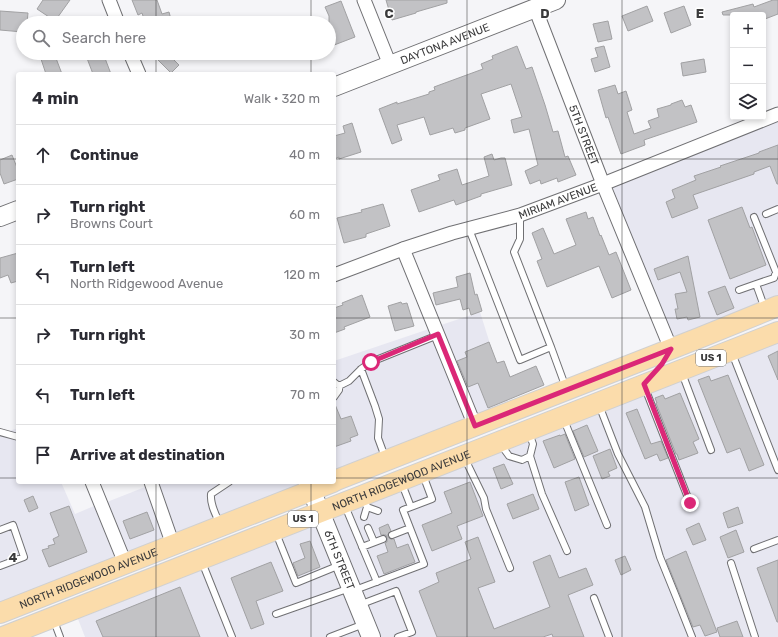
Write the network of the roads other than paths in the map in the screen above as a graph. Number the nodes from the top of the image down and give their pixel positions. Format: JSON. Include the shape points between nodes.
{"nodes":[{"id":1,"x":109,"y":0,"type":"edge"},
{"id":2,"x":364,"y":0,"type":"edge"},
{"id":3,"x":556,"y":0,"type":"edge"},
{"id":4,"x":531,"y":6,"type":"edge"},
{"id":5,"x":115,"y":16,"type":"edge"},
{"id":6,"x":133,"y":60,"type":"edge"},
{"id":7,"x":390,"y":65,"type":"junction"},
{"id":8,"x":138,"y":72,"type":"edge"},
{"id":9,"x":336,"y":86,"type":"edge"},
{"id":10,"x":778,"y":114,"type":"edge"},
{"id":11,"x":603,"y":184,"type":"junction"},
{"id":12,"x":778,"y":209,"type":"edge"},
{"id":13,"x":16,"y":211,"type":"edge"},
{"id":14,"x":766,"y":214,"type":"dead end"},
{"id":15,"x":520,"y":215,"type":"junction"},
{"id":16,"x":0,"y":217,"type":"edge"},
{"id":17,"x":754,"y":217,"type":"dead end"},
{"id":18,"x":470,"y":229,"type":"junction"},
{"id":19,"x":403,"y":249,"type":"junction"},
{"id":20,"x":336,"y":274,"type":"edge"},
{"id":21,"x":756,"y":284,"type":"junction"},
{"id":22,"x":739,"y":290,"type":"dead end"},
{"id":23,"x":772,"y":308,"type":"edge"},
{"id":24,"x":778,"y":332,"type":"edge"},
{"id":25,"x":438,"y":334,"type":"junction"},
{"id":26,"x":699,"y":338,"type":"junction"},
{"id":27,"x":551,"y":348,"type":"junction"},
{"id":28,"x":671,"y":349,"type":"junction"},
{"id":29,"x":731,"y":350,"type":"junction"},
{"id":30,"x":361,"y":369,"type":"junction"},
{"id":31,"x":681,"y":370,"type":"junction"},
{"id":32,"x":336,"y":384,"type":"edge"},
{"id":33,"x":644,"y":384,"type":"junction"},
{"id":34,"x":567,"y":390,"type":"junction"},
{"id":35,"x":336,"y":394,"type":"edge"},
{"id":36,"x":598,"y":402,"type":"junction"},
{"id":37,"x":563,"y":416,"type":"junction"},
{"id":38,"x":475,"y":426,"type":"junction"},
{"id":39,"x":528,"y":430,"type":"junction"},
{"id":40,"x":0,"y":432,"type":"edge"},
{"id":41,"x":16,"y":436,"type":"edge"},
{"id":42,"x":499,"y":442,"type":"junction"},
{"id":43,"x":710,"y":450,"type":"dead end"},
{"id":44,"x":464,"y":455,"type":"junction"},
{"id":45,"x":530,"y":456,"type":"junction"},
{"id":46,"x":387,"y":461,"type":"junction"},
{"id":47,"x":778,"y":470,"type":"edge"},
{"id":48,"x":421,"y":472,"type":"junction"},
{"id":49,"x":400,"y":480,"type":"junction"},
{"id":50,"x":336,"y":481,"type":"edge"},
{"id":51,"x":93,"y":484,"type":"edge"},
{"id":52,"x":152,"y":484,"type":"edge"},
{"id":53,"x":226,"y":484,"type":"edge"},
{"id":54,"x":322,"y":484,"type":"edge"},
{"id":55,"x":310,"y":486,"type":"edge"},
{"id":56,"x":365,"y":501,"type":"junction"},
{"id":57,"x":344,"y":503,"type":"junction"},
{"id":58,"x":690,"y":503,"type":"dead end"},
{"id":59,"x":411,"y":507,"type":"junction"},
{"id":60,"x":378,"y":511,"type":"dead end"},
{"id":61,"x":320,"y":512,"type":"junction"},
{"id":62,"x":364,"y":517,"type":"dead end"},
{"id":63,"x":607,"y":525,"type":"dead end"},
{"id":64,"x":220,"y":526,"type":"junction"},
{"id":65,"x":368,"y":528,"type":"dead end"},
{"id":66,"x":410,"y":528,"type":"junction"},
{"id":67,"x":0,"y":530,"type":"edge"},
{"id":68,"x":275,"y":530,"type":"junction"},
{"id":69,"x":392,"y":535,"type":"dead end"},
{"id":70,"x":383,"y":539,"type":"dead end"},
{"id":71,"x":778,"y":540,"type":"edge"},
{"id":72,"x":374,"y":542,"type":"junction"},
{"id":73,"x":173,"y":545,"type":"junction"},
{"id":74,"x":362,"y":547,"type":"junction"},
{"id":75,"x":754,"y":549,"type":"dead end"},
{"id":76,"x":567,"y":551,"type":"dead end"},
{"id":77,"x":200,"y":559,"type":"junction"},
{"id":78,"x":731,"y":563,"type":"dead end"},
{"id":79,"x":125,"y":564,"type":"junction"},
{"id":80,"x":341,"y":565,"type":"junction"},
{"id":81,"x":0,"y":566,"type":"edge"},
{"id":82,"x":510,"y":568,"type":"dead end"},
{"id":83,"x":377,"y":582,"type":"junction"},
{"id":84,"x":354,"y":595,"type":"junction"},
{"id":85,"x":594,"y":598,"type":"dead end"},
{"id":86,"x":0,"y":612,"type":"edge"},
{"id":87,"x":276,"y":614,"type":"dead end"},
{"id":88,"x":53,"y":617,"type":"junction"},
{"id":89,"x":368,"y":630,"type":"edge"},
{"id":90,"x":3,"y":637,"type":"edge"},
{"id":91,"x":60,"y":637,"type":"edge"},
{"id":92,"x":232,"y":637,"type":"edge"},
{"id":93,"x":330,"y":637,"type":"edge"},
{"id":94,"x":398,"y":637,"type":"edge"},
{"id":95,"x":609,"y":637,"type":"edge"},
{"id":96,"x":692,"y":637,"type":"edge"},
{"id":97,"x":755,"y":637,"type":"edge"}],
"edges":[{"from":1,"to":5,"type":"street"},
{"from":2,"to":7,"type":"street"},
{"from":3,"to":4,"type":"street","name":"DAYTONA AVENUE"},
{"from":4,"to":7,"type":"street","name":"DAYTONA AVENUE"},
{"from":4,"to":11,"type":"street","name":"5TH STREET"},
{"from":6,"to":8,"type":"street"},
{"from":7,"to":9,"type":"street","name":"DAYTONA AVENUE"},
{"from":10,"to":11,"type":"street","name":"MIRIAM AVENUE"},
{"from":11,"to":15,"type":"street","name":"MIRIAM AVENUE"},
{"from":11,"to":28,"type":"street","name":"5TH STREET"},
{"from":12,"to":14,"type":"lane"},
{"from":13,"to":16,"type":"street"},
{"from":15,"to":18,"type":"street","name":"MIRIAM AVENUE"},
{"from":15,"to":27,"type":"lane","via":[[520,239],[514,252]]},
{"from":17,"to":21,"type":"lane","via":[[776,272],[774,278]]},
{"from":18,"to":19,"type":"street","name":"MIRIAM AVENUE"},
{"from":18,"to":27,"type":"lane","via":[[520,360]]},
{"from":19,"to":20,"type":"street","name":"MIRIAM AVENUE"},
{"from":19,"to":25,"type":"street"},
{"from":21,"to":22,"type":"lane"},
{"from":21,"to":23,"type":"lane"},
{"from":23,"to":26,"type":"main road","name":"NORTH RIDGEWOOD AVENUE","number":"US 1"},
{"from":24,"to":29,"type":"main road","name":"NORTH RIDGEWOOD AVENUE","number":"US 1"},
{"from":25,"to":30,"type":"lane","via":[[371,362]]},
{"from":25,"to":38,"type":"street"},
{"from":26,"to":28,"type":"main road","name":"NORTH RIDGEWOOD AVENUE","number":"US 1"},
{"from":26,"to":31,"type":"main road","via":[[687,353]]},
{"from":27,"to":34,"type":"lane"},
{"from":28,"to":33,"type":"main road","via":[[662,364]]},
{"from":28,"to":34,"type":"main road","name":"NORTH RIDGEWOOD AVENUE","number":"US 1"},
{"from":29,"to":31,"type":"main road","name":"NORTH RIDGEWOOD AVENUE","number":"US 1"},
{"from":29,"to":47,"type":"lane"},
{"from":30,"to":32,"type":"lane","via":[[349,381]]},
{"from":30,"to":46,"type":"lane","via":[[379,419],[378,438]]},
{"from":31,"to":33,"type":"main road","name":"NORTH RIDGEWOOD AVENUE","number":"US 1"},
{"from":31,"to":43,"type":"lane"},
{"from":32,"to":35,"type":"lane","via":[[339,390]]},
{"from":33,"to":36,"type":"main road","name":"NORTH RIDGEWOOD AVENUE","number":"US 1"},
{"from":33,"to":58,"type":"lane"},
{"from":34,"to":38,"type":"main road","name":"NORTH RIDGEWOOD AVENUE","number":"US 1"},
{"from":36,"to":37,"type":"main road","name":"NORTH RIDGEWOOD AVENUE","number":"US 1"},
{"from":36,"to":96,"type":"lane","via":[[618,454],[645,507],[660,558]]},
{"from":37,"to":39,"type":"main road","name":"NORTH RIDGEWOOD AVENUE","number":"US 1"},
{"from":37,"to":63,"type":"lane"},
{"from":38,"to":46,"type":"main road","name":"NORTH RIDGEWOOD AVENUE","number":"US 1"},
{"from":39,"to":42,"type":"main road","name":"NORTH RIDGEWOOD AVENUE","number":"US 1"},
{"from":39,"to":45,"type":"lane","via":[[533,444]]},
{"from":40,"to":41,"type":"lane"},
{"from":42,"to":44,"type":"main road","name":"NORTH RIDGEWOOD AVENUE","number":"US 1"},
{"from":42,"to":45,"type":"lane","via":[[509,456],[522,460]]},
{"from":44,"to":48,"type":"main road","name":"NORTH RIDGEWOOD AVENUE","number":"US 1"},
{"from":44,"to":82,"type":"lane","via":[[484,498]]},
{"from":45,"to":76,"type":"lane","via":[[542,494]]},
{"from":46,"to":50,"type":"main road","name":"NORTH RIDGEWOOD AVENUE","number":"US 1"},
{"from":48,"to":49,"type":"main road","name":"NORTH RIDGEWOOD AVENUE","number":"US 1"},
{"from":48,"to":59,"type":"lane","via":[[432,499]]},
{"from":49,"to":56,"type":"main road","name":"NORTH RIDGEWOOD AVENUE","number":"US 1"},
{"from":49,"to":59,"type":"lane"},
{"from":51,"to":79,"type":"street"},
{"from":52,"to":73,"type":"street"},
{"from":53,"to":64,"type":"lane","via":[[211,494]]},
{"from":54,"to":55,"type":"main road","name":"NORTH RIDGEWOOD AVENUE","number":"US 1"},
{"from":55,"to":61,"type":"street","name":"6TH STREET"},
{"from":55,"to":64,"type":"main road","name":"NORTH RIDGEWOOD AVENUE","number":"US 1"},
{"from":56,"to":57,"type":"main road","name":"NORTH RIDGEWOOD AVENUE","number":"US 1"},
{"from":56,"to":60,"type":"lane"},
{"from":56,"to":62,"type":"lane"},
{"from":57,"to":61,"type":"main road","name":"NORTH RIDGEWOOD AVENUE","number":"US 1"},
{"from":57,"to":74,"type":"lane"},
{"from":59,"to":66,"type":"lane","via":[[403,510]]},
{"from":61,"to":68,"type":"main road","name":"NORTH RIDGEWOOD AVENUE","number":"US 1"},
{"from":61,"to":80,"type":"street","name":"6TH STREET"},
{"from":64,"to":73,"type":"main road","name":"NORTH RIDGEWOOD AVENUE","number":"US 1"},
{"from":65,"to":72,"type":"lane"},
{"from":66,"to":69,"type":"lane"},
{"from":66,"to":83,"type":"lane","via":[[424,564]]},
{"from":67,"to":81,"type":"lane","via":[[13,525],[24,557]]},
{"from":68,"to":77,"type":"main road","name":"NORTH RIDGEWOOD AVENUE","number":"US 1"},
{"from":68,"to":80,"type":"lane","via":[[296,583]]},
{"from":70,"to":72,"type":"lane"},
{"from":71,"to":75,"type":"lane"},
{"from":72,"to":74,"type":"lane"},
{"from":73,"to":79,"type":"main road","name":"NORTH RIDGEWOOD AVENUE","number":"US 1"},
{"from":74,"to":83,"type":"lane"},
{"from":77,"to":88,"type":"main road","name":"NORTH RIDGEWOOD AVENUE","number":"US 1"},
{"from":77,"to":92,"type":"lane"},
{"from":78,"to":97,"type":"lane"},
{"from":79,"to":86,"type":"main road","name":"NORTH RIDGEWOOD AVENUE","number":"US 1"},
{"from":80,"to":84,"type":"street","name":"6TH STREET"},
{"from":83,"to":84,"type":"lane"},
{"from":84,"to":87,"type":"lane"},
{"from":84,"to":89,"type":"street","name":"6TH STREET"},
{"from":84,"to":94,"type":"lane","via":[[396,591],[412,632]]},
{"from":85,"to":95,"type":"lane"},
{"from":88,"to":90,"type":"main road","name":"NORTH RIDGEWOOD AVENUE","number":"US 1"},
{"from":88,"to":91,"type":"lane"},
{"from":89,"to":93,"type":"lane"}]}
